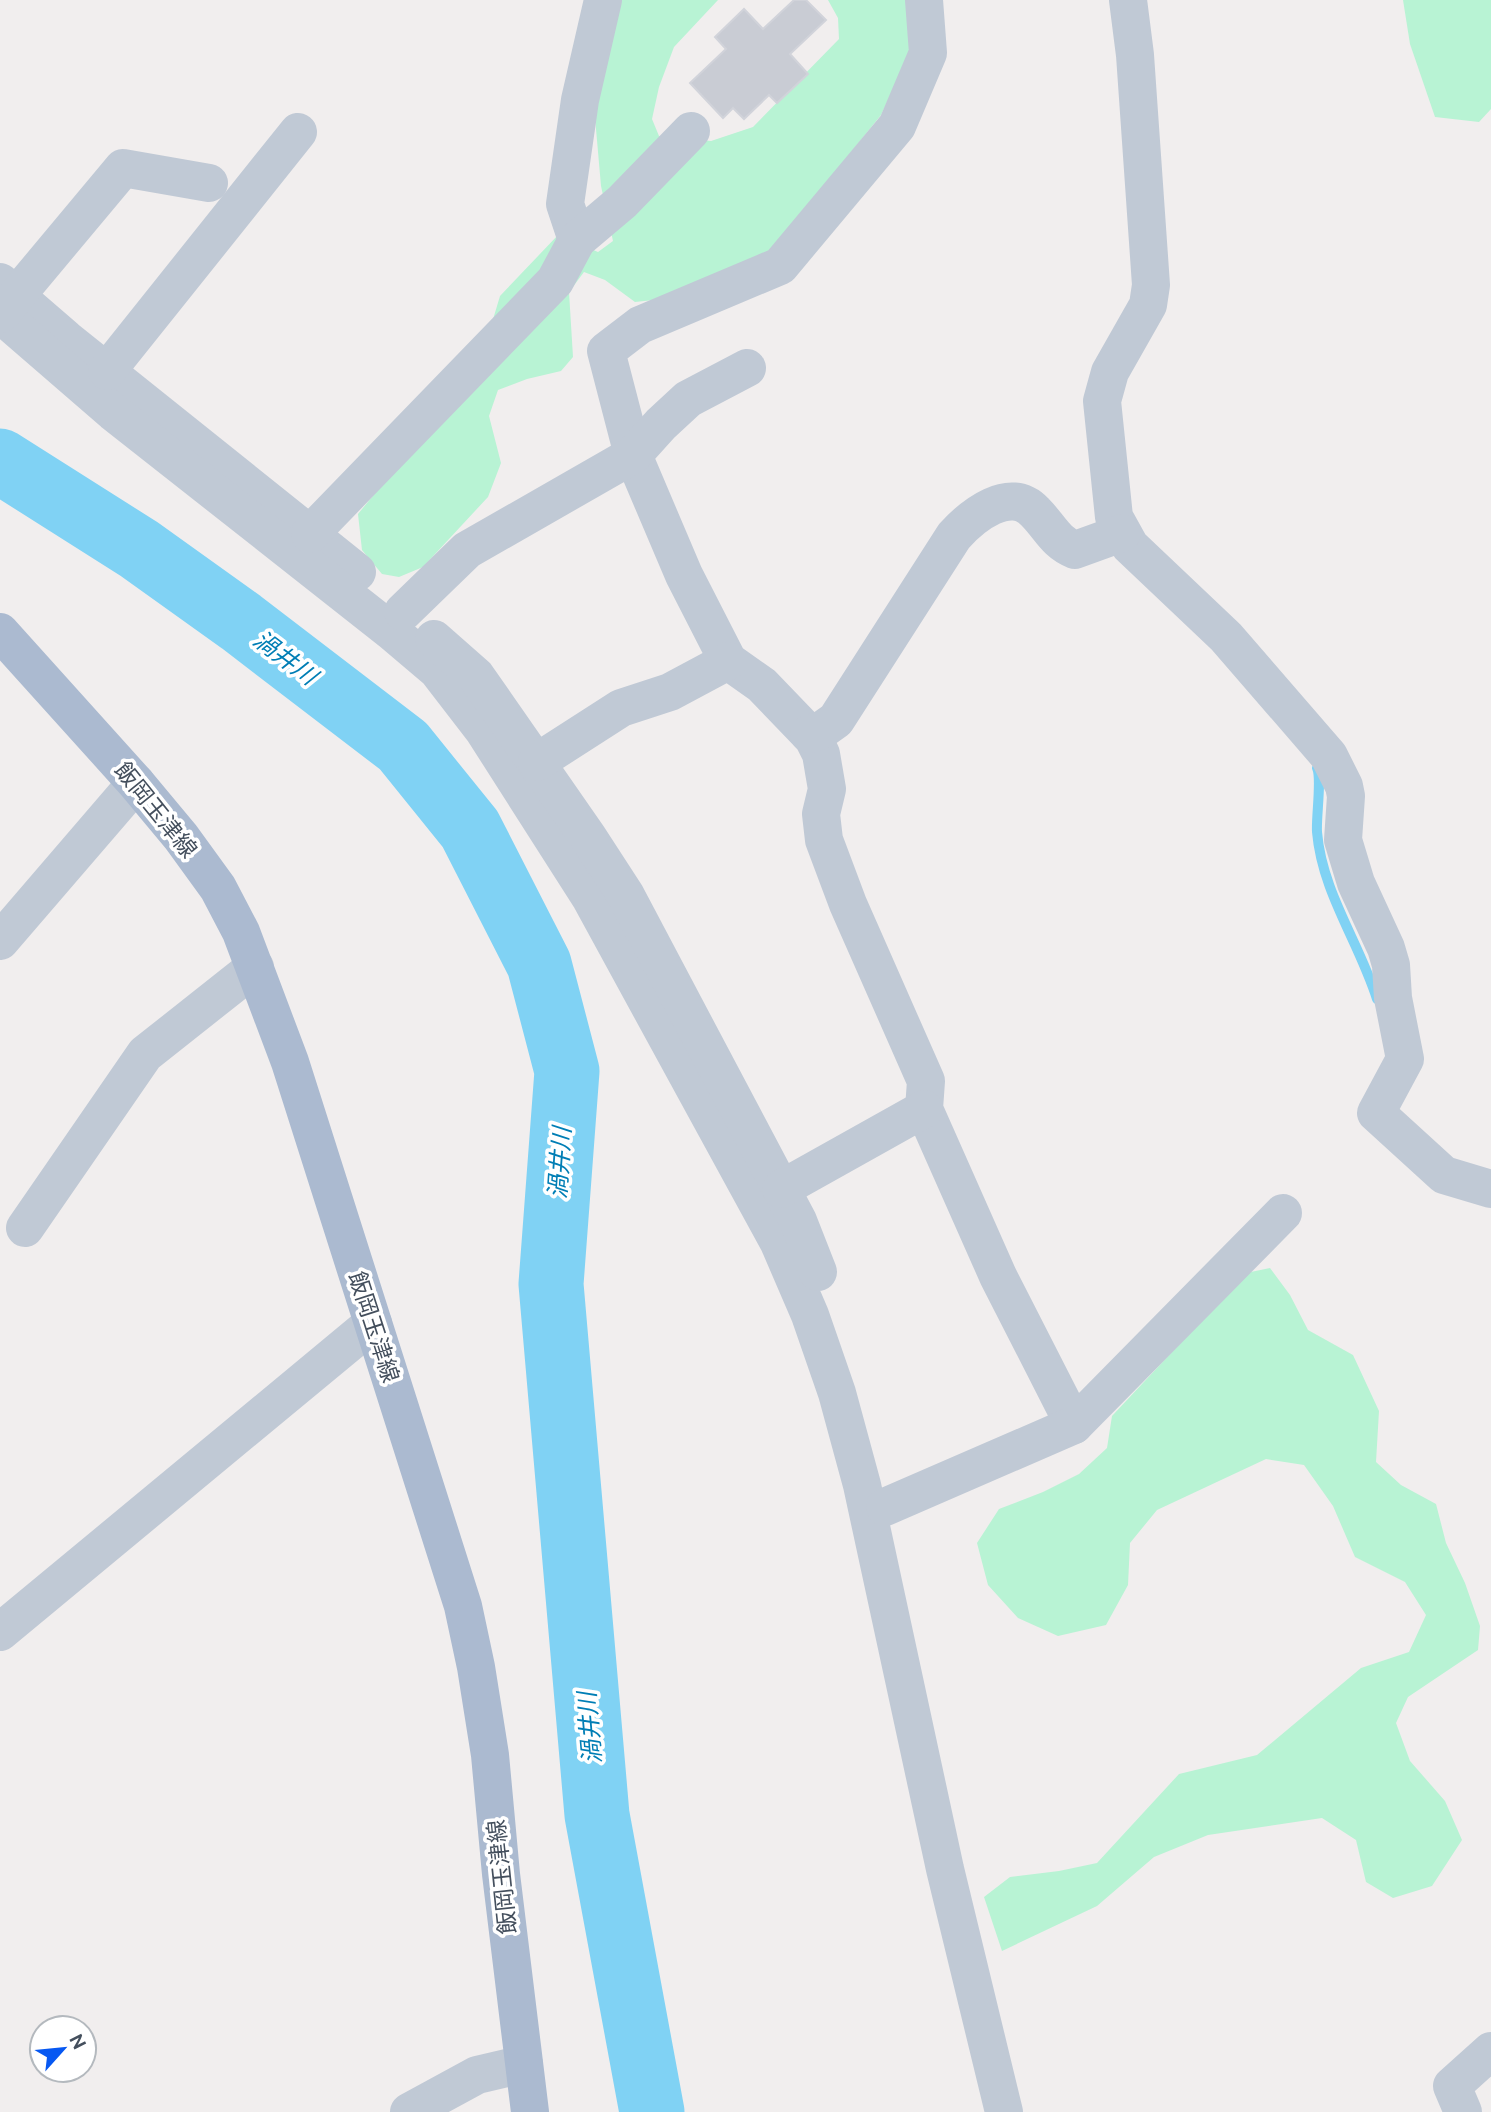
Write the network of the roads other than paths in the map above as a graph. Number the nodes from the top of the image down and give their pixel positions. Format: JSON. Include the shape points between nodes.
{"nodes":[{"id":1,"x":603,"y":0,"type":"edge"},
{"id":2,"x":924,"y":0,"type":"edge"},
{"id":3,"x":1128,"y":0,"type":"edge"},
{"id":4,"x":691,"y":131,"type":"dead end"},
{"id":5,"x":299,"y":132,"type":"dead end"},
{"id":6,"x":209,"y":183,"type":"dead end"},
{"id":7,"x":577,"y":240,"type":"junction"},
{"id":8,"x":4,"y":301,"type":"edge"},
{"id":9,"x":747,"y":368,"type":"dead end"},
{"id":10,"x":107,"y":371,"type":"junction"},
{"id":11,"x":633,"y":455,"type":"junction"},
{"id":12,"x":1122,"y":533,"type":"junction"},
{"id":13,"x":310,"y":534,"type":"junction"},
{"id":14,"x":403,"y":612,"type":"junction"},
{"id":15,"x":0,"y":632,"type":"edge"},
{"id":16,"x":728,"y":661,"type":"junction"},
{"id":17,"x":809,"y":734,"type":"junction"},
{"id":18,"x":537,"y":762,"type":"junction"},
{"id":19,"x":136,"y":783,"type":"junction"},
{"id":20,"x":0,"y":941,"type":"edge"},
{"id":21,"x":255,"y":967,"type":"junction"},
{"id":22,"x":924,"y":1109,"type":"junction"},
{"id":23,"x":780,"y":1188,"type":"junction"},
{"id":24,"x":1491,"y":1189,"type":"edge"},
{"id":25,"x":1283,"y":1213,"type":"dead end"},
{"id":26,"x":25,"y":1228,"type":"dead end"},
{"id":27,"x":373,"y":1324,"type":"junction"},
{"id":28,"x":1074,"y":1425,"type":"junction"},
{"id":29,"x":885,"y":1507,"type":"junction"},
{"id":30,"x":886,"y":1595,"type":"junction"},
{"id":31,"x":0,"y":1632,"type":"edge"},
{"id":32,"x":1491,"y":2051,"type":"edge"},
{"id":33,"x":524,"y":2064,"type":"junction"},
{"id":34,"x":409,"y":2112,"type":"edge"},
{"id":35,"x":530,"y":2112,"type":"edge"},
{"id":36,"x":1004,"y":2112,"type":"edge"},
{"id":37,"x":1463,"y":2112,"type":"edge"}],
"edges":[{"from":1,"to":7,"type":"street","via":[[580,100],[565,204]]},
{"from":2,"to":11,"type":"street","via":[[928,53],[897,126],[780,267],[640,326],[606,351]]},
{"from":3,"to":12,"type":"street","via":[[1151,285],[1148,305],[1110,372],[1102,401],[1114,517]]},
{"from":4,"to":7,"type":"street","via":[[622,202]]},
{"from":5,"to":10,"type":"street"},
{"from":6,"to":8,"type":"street","via":[[123,168]]},
{"from":7,"to":13,"type":"street","via":[[555,281]]},
{"from":8,"to":10,"type":"street"},
{"from":8,"to":30,"type":"street","via":[[124,420],[437,670],[484,731],[590,897],[779,1243],[837,1393]]},
{"from":9,"to":11,"type":"street","via":[[688,399]]},
{"from":10,"to":13,"type":"street"},
{"from":11,"to":14,"type":"street","via":[[467,551]]},
{"from":11,"to":16,"type":"street","via":[[684,575]]},
{"from":12,"to":17,"type":"street","via":[[1075,550],[1062,545],[1034,510],[1016,502],[992,505],[971,517],[954,536],[836,720]]},
{"from":12,"to":24,"type":"street","via":[[1130,547],[1226,637],[1334,765],[1346,796],[1342,829],[1346,855],[1391,965],[1405,1059],[1376,1113],[1444,1175]]},
{"from":13,"to":14,"type":"street"},
{"from":14,"to":18,"type":"street","via":[[476,676]]},
{"from":15,"to":19,"type":"main road","name":"飯岡玉津線"},
{"from":16,"to":17,"type":"street","via":[[762,685]]},
{"from":16,"to":18,"type":"street","via":[[670,692],[621,708]]},
{"from":17,"to":22,"type":"street","via":[[821,754],[827,789],[821,814],[824,840],[926,1081]]},
{"from":18,"to":23,"type":"street","via":[[625,894]]},
{"from":19,"to":20,"type":"street"},
{"from":19,"to":21,"type":"main road","name":"飯岡玉津線","via":[[218,888]]},
{"from":21,"to":26,"type":"street","via":[[145,1054]]},
{"from":21,"to":27,"type":"main road","name":"飯岡玉津線"},
{"from":22,"to":23,"type":"street"},
{"from":22,"to":28,"type":"street","via":[[998,1276]]},
{"from":23,"to":29,"type":"street","via":[[799,1221],[844,1337],[871,1429]]},
{"from":25,"to":28,"type":"street"},
{"from":27,"to":31,"type":"street"},
{"from":27,"to":33,"type":"main road","name":"飯岡玉津線","via":[[463,1606],[476,1667]]},
{"from":28,"to":29,"type":"street"},
{"from":29,"to":30,"type":"street"},
{"from":30,"to":36,"type":"street"},
{"from":32,"to":37,"type":"street","via":[[1452,2086]]},
{"from":33,"to":34,"type":"street","via":[[477,2076]]},
{"from":33,"to":35,"type":"main road","name":"飯岡玉津線"}]}
